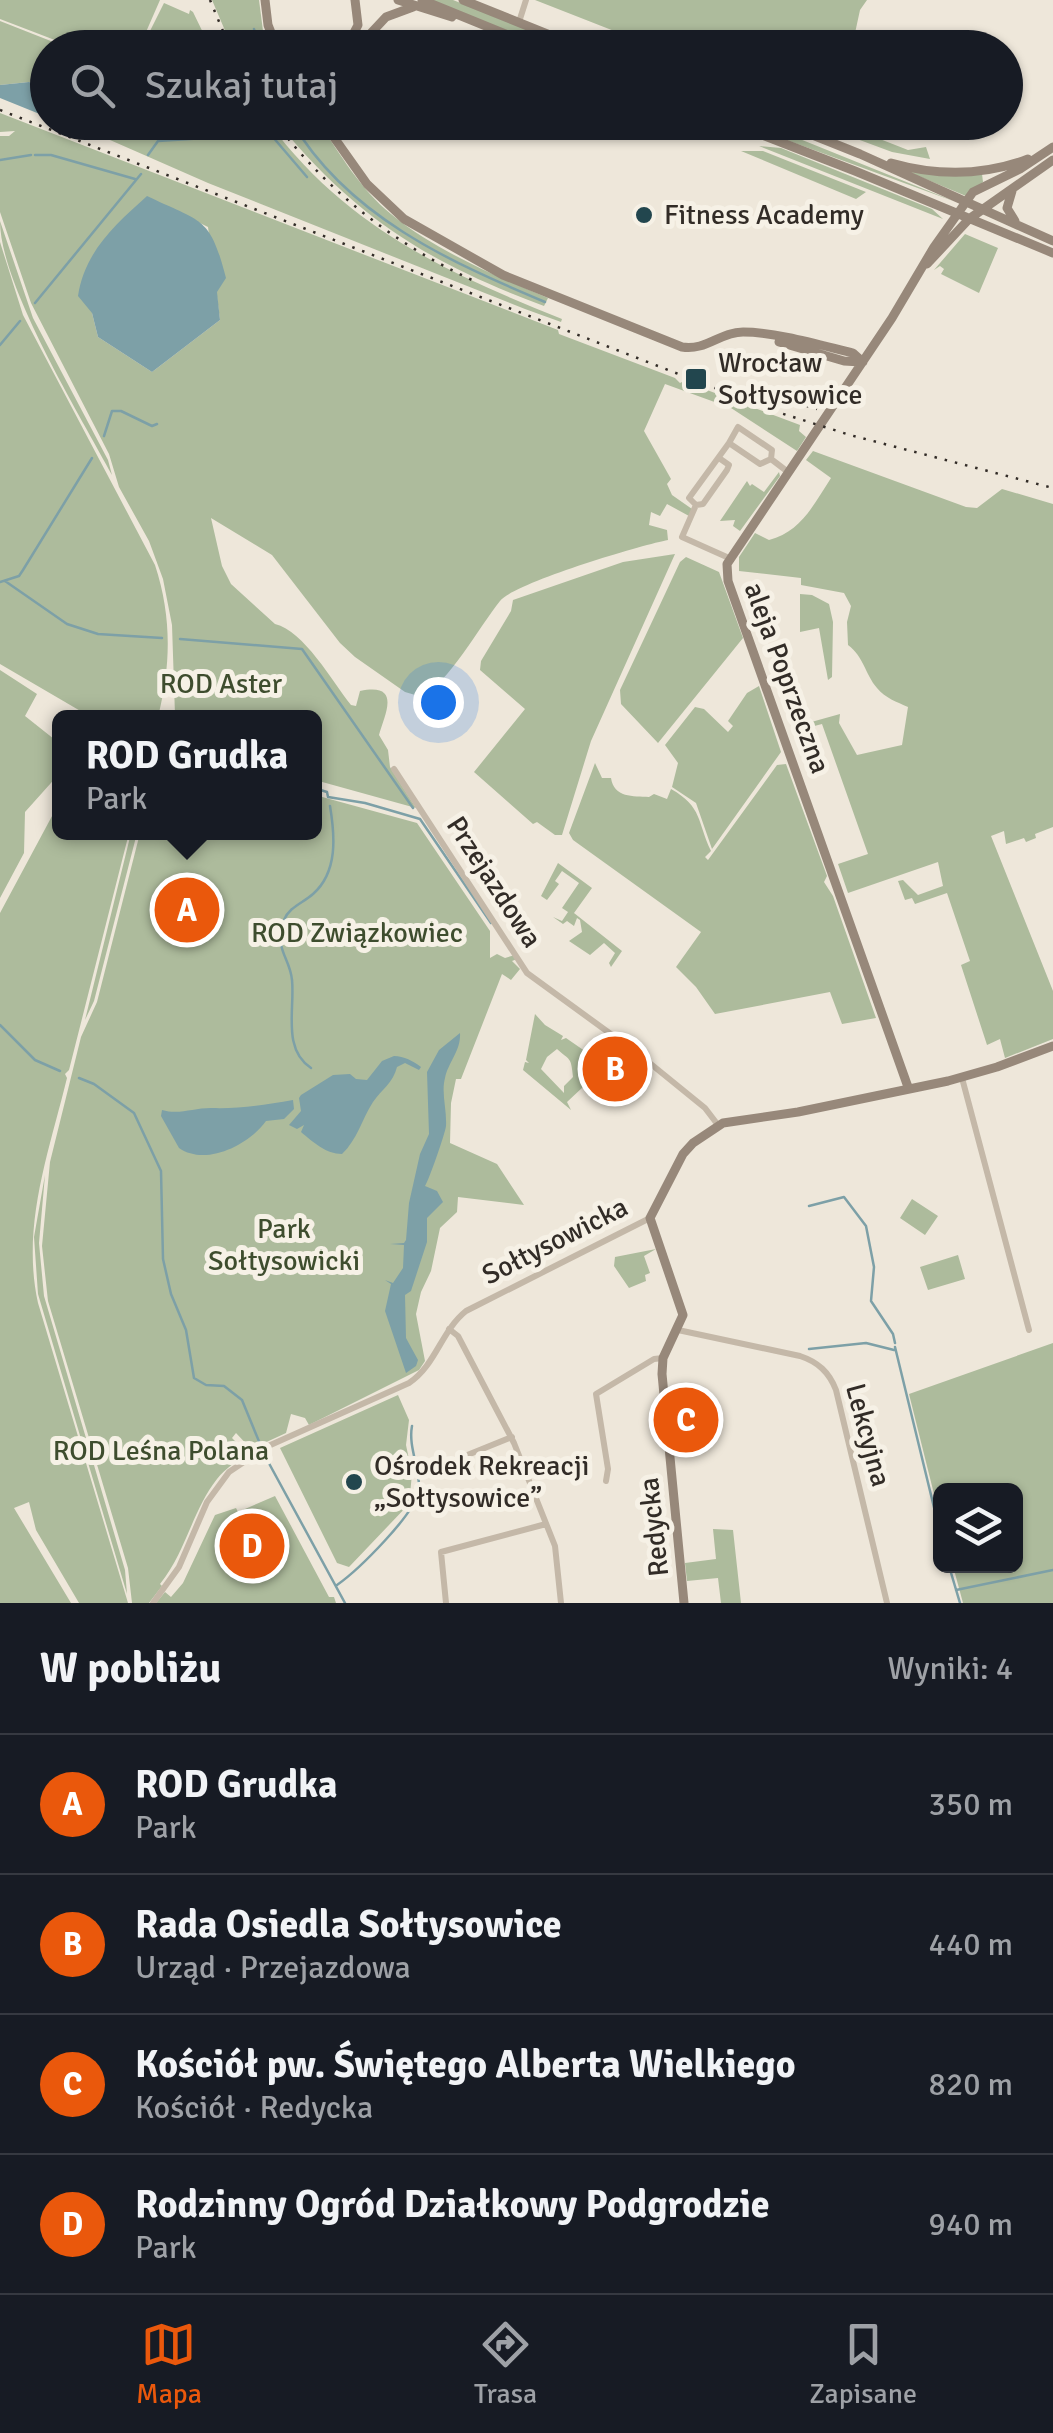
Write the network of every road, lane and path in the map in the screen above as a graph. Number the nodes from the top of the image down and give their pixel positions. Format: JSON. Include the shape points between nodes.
{"nodes":[{"id":1,"x":264,"y":0,"type":"edge"},
{"id":2,"x":355,"y":0,"type":"edge"},
{"id":3,"x":398,"y":0,"type":"edge"},
{"id":4,"x":463,"y":0,"type":"edge"},
{"id":5,"x":484,"y":0,"type":"edge"},
{"id":6,"x":526,"y":0,"type":"edge"},
{"id":7,"x":419,"y":4,"type":"edge"},
{"id":8,"x":504,"y":16,"type":"junction"},
{"id":9,"x":518,"y":22,"type":"junction"},
{"id":10,"x":273,"y":30,"type":"edge"},
{"id":11,"x":355,"y":30,"type":"edge"},
{"id":12,"x":373,"y":30,"type":"edge"},
{"id":13,"x":497,"y":30,"type":"edge"},
{"id":14,"x":538,"y":30,"type":"edge"},
{"id":15,"x":337,"y":140,"type":"edge"},
{"id":16,"x":776,"y":140,"type":"edge"},
{"id":17,"x":825,"y":140,"type":"edge"},
{"id":18,"x":1053,"y":147,"type":"edge"},
{"id":19,"x":860,"y":154,"type":"junction"},
{"id":20,"x":1043,"y":154,"type":"junction"},
{"id":21,"x":1053,"y":160,"type":"edge"},
{"id":22,"x":1014,"y":189,"type":"junction"},
{"id":23,"x":967,"y":202,"type":"junction"},
{"id":24,"x":982,"y":210,"type":"junction"},
{"id":25,"x":958,"y":215,"type":"junction"},
{"id":26,"x":969,"y":220,"type":"junction"},
{"id":27,"x":1020,"y":227,"type":"junction"},
{"id":28,"x":1053,"y":241,"type":"edge"},
{"id":29,"x":1053,"y":254,"type":"edge"},
{"id":30,"x":925,"y":266,"type":"junction"},
{"id":31,"x":874,"y":344,"type":"junction"},
{"id":32,"x":848,"y":357,"type":"junction"},
{"id":33,"x":863,"y":362,"type":"junction"},
{"id":34,"x":848,"y":385,"type":"junction"},
{"id":35,"x":729,"y":443,"type":"junction"},
{"id":36,"x":719,"y":458,"type":"junction"},
{"id":37,"x":770,"y":459,"type":"junction"},
{"id":38,"x":788,"y":472,"type":"junction"},
{"id":39,"x":696,"y":505,"type":"junction"},
{"id":40,"x":730,"y":558,"type":"junction"},
{"id":41,"x":394,"y":769,"type":"dead end"},
{"id":42,"x":1053,"y":1046,"type":"edge"},
{"id":43,"x":962,"y":1078,"type":"junction"},
{"id":44,"x":908,"y":1088,"type":"junction"},
{"id":45,"x":718,"y":1125,"type":"junction"},
{"id":46,"x":650,"y":1218,"type":"junction"},
{"id":47,"x":449,"y":1329,"type":"junction"},
{"id":48,"x":678,"y":1330,"type":"junction"},
{"id":49,"x":1029,"y":1330,"type":"dead end"},
{"id":50,"x":663,"y":1358,"type":"junction"},
{"id":51,"x":512,"y":1437,"type":"junction"},
{"id":52,"x":455,"y":1460,"type":"dead end"},
{"id":53,"x":606,"y":1481,"type":"dead end"},
{"id":54,"x":546,"y":1524,"type":"junction"},
{"id":55,"x":152,"y":1603,"type":"edge"},
{"id":56,"x":446,"y":1603,"type":"edge"},
{"id":57,"x":561,"y":1603,"type":"edge"},
{"id":58,"x":684,"y":1603,"type":"edge"},
{"id":59,"x":887,"y":1603,"type":"edge"}],
"edges":[{"from":1,"to":10,"type":"street"},
{"from":2,"to":11,"type":"street"},
{"from":3,"to":7,"type":"street"},
{"from":4,"to":8,"type":"street"},
{"from":5,"to":8,"type":"street"},
{"from":6,"to":9,"type":"street"},
{"from":7,"to":12,"type":"street"},
{"from":7,"to":13,"type":"street"},
{"from":8,"to":9,"type":"street"},
{"from":9,"to":14,"type":"street"},
{"from":15,"to":32,"type":"street","via":[[392,208],[503,275],[686,348],[735,332]]},
{"from":16,"to":25,"type":"street"},
{"from":17,"to":19,"type":"street"},
{"from":18,"to":20,"type":"street"},
{"from":19,"to":20,"type":"street","via":[[945,173],[988,170]]},
{"from":19,"to":23,"type":"street"},
{"from":20,"to":23,"type":"street","via":[[978,188]]},
{"from":21,"to":22,"type":"street","name":"aleja Poprzeczna"},
{"from":22,"to":24,"type":"street","name":"aleja Poprzeczna"},
{"from":22,"to":27,"type":"street","via":[[1007,209]]},
{"from":23,"to":24,"type":"street"},
{"from":23,"to":25,"type":"street","name":"aleja Poprzeczna"},
{"from":24,"to":26,"type":"street","name":"aleja Poprzeczna"},
{"from":24,"to":27,"type":"street"},
{"from":25,"to":26,"type":"street"},
{"from":25,"to":30,"type":"street","name":"aleja Poprzeczna"},
{"from":26,"to":29,"type":"street"},
{"from":26,"to":30,"type":"street","name":"aleja Poprzeczna"},
{"from":27,"to":28,"type":"street"},
{"from":30,"to":31,"type":"street","name":"aleja Poprzeczna"},
{"from":31,"to":32,"type":"street"},
{"from":31,"to":33,"type":"street","name":"aleja Poprzeczna"},
{"from":32,"to":33,"type":"street"},
{"from":32,"to":34,"type":"street"},
{"from":33,"to":34,"type":"street","name":"aleja Poprzeczna"},
{"from":34,"to":38,"type":"street","name":"aleja Poprzeczna"},
{"from":35,"to":36,"type":"street"},
{"from":35,"to":37,"type":"street","via":[[760,464]]},
{"from":35,"to":37,"type":"street","via":[[738,427],[772,450]]},
{"from":36,"to":39,"type":"street","via":[[689,498]]},
{"from":36,"to":39,"type":"street","via":[[727,470]]},
{"from":37,"to":38,"type":"street"},
{"from":38,"to":40,"type":"street","name":"aleja Poprzeczna"},
{"from":39,"to":40,"type":"street","via":[[682,536]]},
{"from":40,"to":44,"type":"street","name":"aleja Poprzeczna","via":[[728,582]]},
{"from":41,"to":45,"type":"street","name":"Przejazdowa","via":[[527,973],[706,1108]]},
{"from":42,"to":43,"type":"street"},
{"from":43,"to":44,"type":"street"},
{"from":43,"to":49,"type":"street"},
{"from":44,"to":45,"type":"street"},
{"from":45,"to":46,"type":"street","name":"Sołtysowicka","via":[[683,1154]]},
{"from":46,"to":47,"type":"street","name":"Sołtysowicka","via":[[466,1311]]},
{"from":46,"to":48,"type":"street","via":[[683,1315]]},
{"from":47,"to":51,"type":"street"},
{"from":47,"to":55,"type":"street","name":"Sołtysowicka","via":[[414,1380],[256,1453],[218,1484],[179,1567]]},
{"from":48,"to":50,"type":"street","name":"Redycka"},
{"from":48,"to":59,"type":"street","name":"Lekcyjna","via":[[800,1356],[830,1376]]},
{"from":50,"to":53,"type":"street","via":[[596,1394]]},
{"from":50,"to":58,"type":"street","name":"Redycka"},
{"from":51,"to":52,"type":"street"},
{"from":51,"to":54,"type":"street"},
{"from":54,"to":56,"type":"street","via":[[441,1552]]},
{"from":54,"to":57,"type":"street"}]}
